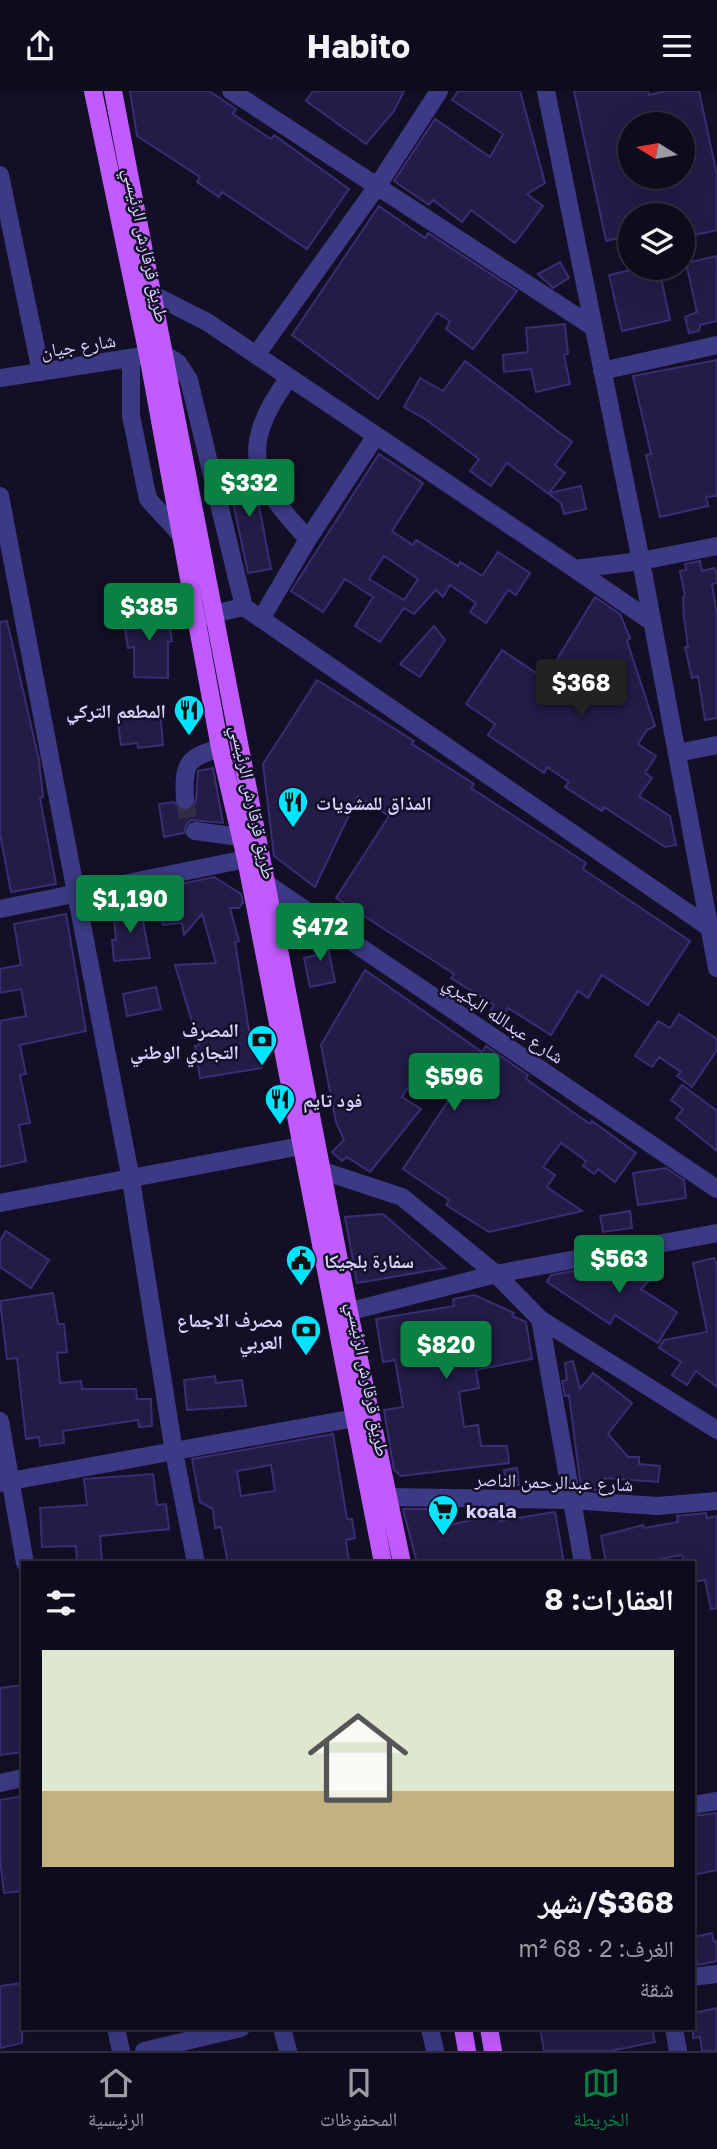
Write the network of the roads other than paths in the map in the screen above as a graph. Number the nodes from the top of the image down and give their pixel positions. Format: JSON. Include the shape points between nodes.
{"nodes":[{"id":1,"x":93,"y":91,"type":"edge"},
{"id":2,"x":113,"y":91,"type":"edge"},
{"id":3,"x":231,"y":91,"type":"edge"},
{"id":4,"x":439,"y":91,"type":"edge"},
{"id":5,"x":546,"y":91,"type":"edge"},
{"id":6,"x":0,"y":176,"type":"edge"},
{"id":7,"x":378,"y":185,"type":"junction"},
{"id":8,"x":150,"y":293,"type":"junction"},
{"id":9,"x":593,"y":327,"type":"junction"},
{"id":10,"x":717,"y":345,"type":"edge"},
{"id":11,"x":147,"y":355,"type":"junction"},
{"id":12,"x":256,"y":355,"type":"junction"},
{"id":13,"x":602,"y":371,"type":"junction"},
{"id":14,"x":41,"y":372,"type":"junction"},
{"id":15,"x":0,"y":378,"type":"edge"},
{"id":16,"x":288,"y":379,"type":"junction"},
{"id":17,"x":374,"y":437,"type":"junction"},
{"id":18,"x":0,"y":496,"type":"edge"},
{"id":19,"x":180,"y":534,"type":"junction"},
{"id":20,"x":308,"y":539,"type":"junction"},
{"id":21,"x":717,"y":546,"type":"edge"},
{"id":22,"x":640,"y":561,"type":"junction"},
{"id":23,"x":575,"y":569,"type":"junction"},
{"id":24,"x":244,"y":607,"type":"junction"},
{"id":25,"x":215,"y":614,"type":"junction"},
{"id":26,"x":195,"y":618,"type":"junction"},
{"id":27,"x":261,"y":619,"type":"junction"},
{"id":28,"x":652,"y":622,"type":"junction"},
{"id":29,"x":717,"y":745,"type":"edge"},
{"id":30,"x":220,"y":748,"type":"junction"},
{"id":31,"x":677,"y":753,"type":"junction"},
{"id":32,"x":185,"y":800,"type":"tunnel mouth"},
{"id":33,"x":195,"y":831,"type":"dead end"},
{"id":34,"x":240,"y":837,"type":"junction"},
{"id":35,"x":246,"y":859,"type":"junction"},
{"id":36,"x":267,"y":884,"type":"junction"},
{"id":37,"x":75,"y":892,"type":"junction"},
{"id":38,"x":0,"y":909,"type":"edge"},
{"id":39,"x":707,"y":926,"type":"junction"},
{"id":40,"x":717,"y":968,"type":"edge"},
{"id":41,"x":301,"y":1146,"type":"junction"},
{"id":42,"x":323,"y":1171,"type":"junction"},
{"id":43,"x":131,"y":1180,"type":"junction"},
{"id":44,"x":717,"y":1189,"type":"edge"},
{"id":45,"x":0,"y":1203,"type":"edge"},
{"id":46,"x":717,"y":1233,"type":"edge"},
{"id":47,"x":496,"y":1274,"type":"junction"},
{"id":48,"x":342,"y":1314,"type":"junction"},
{"id":49,"x":540,"y":1319,"type":"junction"},
{"id":50,"x":355,"y":1418,"type":"junction"},
{"id":51,"x":0,"y":1420,"type":"edge"},
{"id":52,"x":717,"y":1430,"type":"edge"},
{"id":53,"x":174,"y":1452,"type":"junction"},
{"id":54,"x":5,"y":1482,"type":"edge"},
{"id":55,"x":390,"y":1497,"type":"junction"},
{"id":56,"x":571,"y":1500,"type":"junction"},
{"id":57,"x":717,"y":1501,"type":"edge"},
{"id":58,"x":25,"y":1561,"type":"edge"},
{"id":59,"x":196,"y":1561,"type":"edge"},
{"id":60,"x":383,"y":1561,"type":"edge"},
{"id":61,"x":402,"y":1561,"type":"edge"},
{"id":62,"x":583,"y":1561,"type":"edge"},
{"id":63,"x":21,"y":1778,"type":"edge"},
{"id":64,"x":0,"y":1783,"type":"edge"},
{"id":65,"x":717,"y":1801,"type":"edge"},
{"id":66,"x":695,"y":1805,"type":"edge"},
{"id":67,"x":717,"y":1974,"type":"edge"},
{"id":68,"x":695,"y":1977,"type":"edge"},
{"id":69,"x":116,"y":2030,"type":"edge"},
{"id":70,"x":234,"y":2030,"type":"edge"},
{"id":71,"x":283,"y":2030,"type":"edge"},
{"id":72,"x":430,"y":2030,"type":"edge"},
{"id":73,"x":463,"y":2030,"type":"edge"},
{"id":74,"x":489,"y":2030,"type":"edge"},
{"id":75,"x":674,"y":2030,"type":"edge"},
{"id":76,"x":169,"y":2048,"type":"edge"},
{"id":77,"x":121,"y":2051,"type":"edge"},
{"id":78,"x":144,"y":2051,"type":"edge"},
{"id":79,"x":288,"y":2051,"type":"edge"},
{"id":80,"x":435,"y":2051,"type":"edge"},
{"id":81,"x":467,"y":2051,"type":"edge"},
{"id":82,"x":493,"y":2051,"type":"edge"},
{"id":83,"x":678,"y":2051,"type":"edge"}],
"edges":[{"from":1,"to":11,"type":"main road","name":"طريق قرقارش الرئيسي"},
{"from":2,"to":8,"type":"main road","name":"طريق قرقارش الرئيسي"},
{"from":3,"to":7,"type":"street"},
{"from":4,"to":7,"type":"street"},
{"from":5,"to":9,"type":"street"},
{"from":6,"to":14,"type":"street"},
{"from":7,"to":9,"type":"street"},
{"from":7,"to":12,"type":"street"},
{"from":8,"to":11,"type":"main road","name":"طريق قرقارش الرئيسي"},
{"from":8,"to":12,"type":"street","via":[[207,322]]},
{"from":9,"to":13,"type":"street"},
{"from":10,"to":13,"type":"street"},
{"from":11,"to":14,"type":"street","name":"شارع جيان"},
{"from":11,"to":19,"type":"main road","name":"طريق قرقارش الرئيسي"},
{"from":11,"to":19,"type":"street","via":[[131,416],[148,499]]},
{"from":11,"to":24,"type":"street","via":[[178,363],[189,380]]},
{"from":11,"to":25,"type":"main road","name":"طريق قرقارش الرئيسي"},
{"from":12,"to":16,"type":"street"},
{"from":13,"to":22,"type":"street"},
{"from":14,"to":15,"type":"street","name":"شارع جيان"},
{"from":16,"to":17,"type":"street"},
{"from":16,"to":20,"type":"street","via":[[262,423],[258,464],[263,485],[275,504]]},
{"from":17,"to":20,"type":"street"},
{"from":17,"to":23,"type":"street"},
{"from":18,"to":37,"type":"street"},
{"from":19,"to":26,"type":"main road","name":"طريق قرقارش الرئيسي"},
{"from":20,"to":27,"type":"street"},
{"from":21,"to":22,"type":"street"},
{"from":22,"to":23,"type":"street"},
{"from":22,"to":28,"type":"street"},
{"from":23,"to":28,"type":"street"},
{"from":24,"to":25,"type":"street"},
{"from":24,"to":27,"type":"street"},
{"from":25,"to":26,"type":"street"},
{"from":25,"to":36,"type":"main road","name":"طريق قرقارش الرئيسي"},
{"from":26,"to":30,"type":"main road","name":"طريق قرقارش الرئيسي"},
{"from":27,"to":39,"type":"street"},
{"from":28,"to":31,"type":"street"},
{"from":29,"to":31,"type":"street"},
{"from":30,"to":32,"type":"street","via":[[194,755],[184,776]]},
{"from":30,"to":34,"type":"main road","name":"طريق قرقارش الرئيسي"},
{"from":31,"to":39,"type":"street"},
{"from":33,"to":34,"type":"street"},
{"from":34,"to":35,"type":"main road","name":"طريق قرقارش الرئيسي"},
{"from":35,"to":37,"type":"street"},
{"from":35,"to":41,"type":"main road","name":"طريق قرقارش الرئيسي"},
{"from":36,"to":42,"type":"main road","name":"طريق قرقارش الرئيسي"},
{"from":36,"to":44,"type":"street","name":"شارع عبدالله البكيري"},
{"from":37,"to":38,"type":"street"},
{"from":37,"to":43,"type":"street"},
{"from":39,"to":40,"type":"street"},
{"from":41,"to":43,"type":"street"},
{"from":41,"to":48,"type":"main road","name":"طريق قرقارش الرئيسي"},
{"from":42,"to":47,"type":"street","via":[[402,1197]]},
{"from":42,"to":48,"type":"main road","name":"طريق قرقارش الرئيسي"},
{"from":43,"to":45,"type":"street"},
{"from":43,"to":53,"type":"street"},
{"from":46,"to":47,"type":"street"},
{"from":47,"to":48,"type":"street"},
{"from":47,"to":49,"type":"street"},
{"from":48,"to":50,"type":"main road","name":"طريق قرقارش الرئيسي"},
{"from":48,"to":55,"type":"main road","name":"طريق قرقارش الرئيسي"},
{"from":49,"to":52,"type":"street"},
{"from":49,"to":56,"type":"street"},
{"from":50,"to":53,"type":"street"},
{"from":50,"to":60,"type":"main road","name":"طريق قرقارش الرئيسي"},
{"from":51,"to":54,"type":"street"},
{"from":53,"to":54,"type":"street"},
{"from":53,"to":59,"type":"street"},
{"from":54,"to":58,"type":"street"},
{"from":55,"to":56,"type":"street","name":"شارع عبدالرحمن الناصر"},
{"from":55,"to":61,"type":"main road","name":"طريق قرقارش الرئيسي"},
{"from":56,"to":57,"type":"street","name":"شارع عبدالرحمن الناصر","via":[[657,1506]]},
{"from":56,"to":62,"type":"street"},
{"from":63,"to":64,"type":"street"},
{"from":65,"to":66,"type":"street"},
{"from":67,"to":68,"type":"street"},
{"from":69,"to":77,"type":"street"},
{"from":70,"to":76,"type":"street"},
{"from":71,"to":79,"type":"street"},
{"from":72,"to":80,"type":"street"},
{"from":73,"to":81,"type":"main road"},
{"from":74,"to":82,"type":"main road"},
{"from":75,"to":83,"type":"street"},
{"from":76,"to":78,"type":"street"}]}
